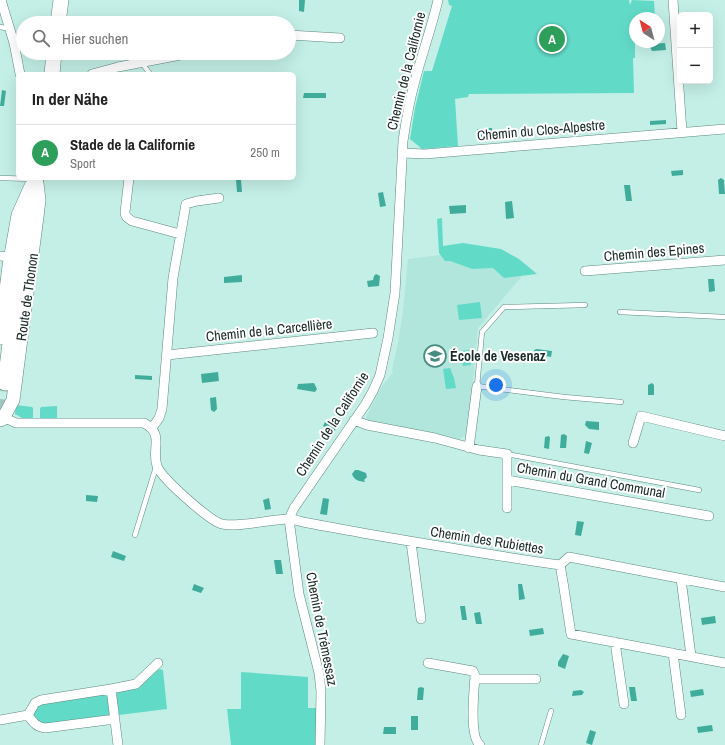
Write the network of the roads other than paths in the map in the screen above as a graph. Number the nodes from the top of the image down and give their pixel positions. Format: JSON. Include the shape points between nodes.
{"nodes":[{"id":1,"x":1,"y":0,"type":"edge"},
{"id":2,"x":61,"y":0,"type":"edge"},
{"id":3,"x":438,"y":0,"type":"edge"},
{"id":4,"x":673,"y":0,"type":"edge"},
{"id":5,"x":59,"y":16,"type":"edge"},
{"id":6,"x":0,"y":27,"type":"edge"},
{"id":7,"x":10,"y":29,"type":"junction"},
{"id":8,"x":296,"y":35,"type":"edge"},
{"id":9,"x":340,"y":38,"type":"dead end"},
{"id":10,"x":16,"y":56,"type":"edge"},
{"id":11,"x":17,"y":60,"type":"edge"},
{"id":12,"x":53,"y":60,"type":"edge"},
{"id":13,"x":157,"y":60,"type":"edge"},
{"id":14,"x":142,"y":63,"type":"junction"},
{"id":15,"x":20,"y":72,"type":"edge"},
{"id":16,"x":52,"y":72,"type":"edge"},
{"id":17,"x":101,"y":72,"type":"edge"},
{"id":18,"x":149,"y":72,"type":"edge"},
{"id":19,"x":725,"y":129,"type":"edge"},
{"id":20,"x":682,"y":132,"type":"junction"},
{"id":21,"x":402,"y":154,"type":"junction"},
{"id":22,"x":0,"y":178,"type":"edge"},
{"id":23,"x":16,"y":178,"type":"edge"},
{"id":24,"x":35,"y":180,"type":"edge"},
{"id":25,"x":36,"y":180,"type":"edge"},
{"id":26,"x":36,"y":180,"type":"edge"},
{"id":27,"x":129,"y":180,"type":"edge"},
{"id":28,"x":219,"y":198,"type":"dead end"},
{"id":29,"x":180,"y":234,"type":"junction"},
{"id":30,"x":725,"y":260,"type":"edge"},
{"id":31,"x":6,"y":261,"type":"edge"},
{"id":32,"x":586,"y":271,"type":"dead end"},
{"id":33,"x":585,"y":304,"type":"dead end"},
{"id":34,"x":2,"y":311,"type":"edge"},
{"id":35,"x":620,"y":312,"type":"dead end"},
{"id":36,"x":725,"y":317,"type":"edge"},
{"id":37,"x":373,"y":334,"type":"dead end"},
{"id":38,"x":0,"y":338,"type":"edge"},
{"id":39,"x":167,"y":354,"type":"junction"},
{"id":40,"x":5,"y":382,"type":"tunnel mouth"},
{"id":41,"x":477,"y":386,"type":"junction"},
{"id":42,"x":621,"y":402,"type":"dead end"},
{"id":43,"x":3,"y":414,"type":"edge"},
{"id":44,"x":354,"y":420,"type":"junction"},
{"id":45,"x":152,"y":428,"type":"junction"},
{"id":46,"x":725,"y":436,"type":"edge"},
{"id":47,"x":633,"y":443,"type":"dead end"},
{"id":48,"x":469,"y":448,"type":"junction"},
{"id":49,"x":507,"y":454,"type":"junction"},
{"id":50,"x":157,"y":465,"type":"junction"},
{"id":51,"x":507,"y":480,"type":"junction"},
{"id":52,"x":699,"y":490,"type":"dead end"},
{"id":53,"x":507,"y":508,"type":"dead end"},
{"id":54,"x":709,"y":516,"type":"dead end"},
{"id":55,"x":289,"y":519,"type":"junction"},
{"id":56,"x":135,"y":535,"type":"dead end"},
{"id":57,"x":410,"y":542,"type":"junction"},
{"id":58,"x":560,"y":565,"type":"junction"},
{"id":59,"x":681,"y":578,"type":"junction"},
{"id":60,"x":725,"y":587,"type":"edge"},
{"id":61,"x":420,"y":619,"type":"dead end"},
{"id":62,"x":614,"y":642,"type":"junction"},
{"id":63,"x":672,"y":653,"type":"junction"},
{"id":64,"x":691,"y":656,"type":"junction"},
{"id":65,"x":428,"y":662,"type":"dead end"},
{"id":66,"x":158,"y":663,"type":"dead end"},
{"id":67,"x":725,"y":663,"type":"edge"},
{"id":68,"x":474,"y":670,"type":"junction"},
{"id":69,"x":536,"y":679,"type":"dead end"},
{"id":70,"x":111,"y":689,"type":"junction"},
{"id":71,"x":624,"y":704,"type":"dead end"},
{"id":72,"x":551,"y":711,"type":"dead end"},
{"id":73,"x":681,"y":715,"type":"dead end"},
{"id":74,"x":28,"y":716,"type":"junction"},
{"id":75,"x":115,"y":719,"type":"junction"},
{"id":76,"x":0,"y":720,"type":"edge"},
{"id":77,"x":477,"y":744,"type":"edge"},
{"id":78,"x":118,"y":745,"type":"edge"},
{"id":79,"x":320,"y":745,"type":"edge"},
{"id":80,"x":541,"y":745,"type":"edge"}],
"edges":[{"from":1,"to":7,"type":"street"},
{"from":2,"to":5,"type":"main road"},
{"from":3,"to":21,"type":"street","name":"Chemin de la Californie","via":[[412,90]]},
{"from":4,"to":20,"type":"street"},
{"from":6,"to":7,"type":"lane"},
{"from":7,"to":10,"type":"street"},
{"from":8,"to":9,"type":"street"},
{"from":11,"to":15,"type":"street"},
{"from":12,"to":16,"type":"main road"},
{"from":13,"to":14,"type":"street"},
{"from":14,"to":17,"type":"street"},
{"from":14,"to":18,"type":"lane"},
{"from":19,"to":20,"type":"street","name":"Chemin du Clos-Alpestre"},
{"from":20,"to":21,"type":"street","name":"Chemin du Clos-Alpestre"},
{"from":21,"to":44,"type":"street","name":"Chemin de la Californie","via":[[395,293],[388,342],[378,382]]},
{"from":22,"to":23,"type":"lane"},
{"from":24,"to":31,"type":"street","name":"Route de Thonon","via":[[18,215]]},
{"from":25,"to":40,"type":"main road","via":[[21,255]]},
{"from":26,"to":43,"type":"street","name":"Route de Thonon","via":[[39,200],[13,400]]},
{"from":27,"to":29,"type":"street","via":[[125,212],[128,218]]},
{"from":28,"to":29,"type":"street","via":[[186,204]]},
{"from":29,"to":39,"type":"street"},
{"from":30,"to":32,"type":"street","name":"Chemin des Epines"},
{"from":31,"to":34,"type":"street","name":"Route de Thonon"},
{"from":33,"to":41,"type":"lane","via":[[504,307],[482,332]]},
{"from":34,"to":38,"type":"street","name":"Route de Thonon"},
{"from":35,"to":36,"type":"lane"},
{"from":37,"to":39,"type":"street","name":"Chemin de la Carcellière"},
{"from":39,"to":45,"type":"street","via":[[161,415]]},
{"from":41,"to":42,"type":"lane"},
{"from":41,"to":48,"type":"street"},
{"from":43,"to":45,"type":"street","via":[[16,423],[144,422]]},
{"from":44,"to":48,"type":"street","name":"Chemin du Grand Communal"},
{"from":44,"to":55,"type":"street","name":"Chemin de la Californie"},
{"from":45,"to":50,"type":"street","via":[[156,436]]},
{"from":46,"to":47,"type":"street","via":[[641,416]]},
{"from":48,"to":49,"type":"street","name":"Chemin du Grand Communal"},
{"from":49,"to":51,"type":"street","name":"Chemin du Grand Communal"},
{"from":49,"to":52,"type":"lane"},
{"from":50,"to":55,"type":"street","via":[[166,479],[219,524]]},
{"from":50,"to":56,"type":"lane"},
{"from":51,"to":53,"type":"street"},
{"from":51,"to":54,"type":"street","name":"Chemin du Grand Communal"},
{"from":55,"to":57,"type":"street","name":"Chemin des Rubiettes"},
{"from":55,"to":79,"type":"street","name":"Chemin de Trémessaz","via":[[299,594],[319,673]]},
{"from":57,"to":58,"type":"street","name":"Chemin des Rubiettes"},
{"from":57,"to":61,"type":"street","name":"Chemin des Rubiettes"},
{"from":58,"to":59,"type":"street","name":"Chemin des Rubiettes","via":[[569,557]]},
{"from":58,"to":62,"type":"street","name":"Chemin des Rubiettes","via":[[571,634]]},
{"from":59,"to":60,"type":"street","name":"Chemin des Rubiettes"},
{"from":59,"to":64,"type":"street"},
{"from":62,"to":63,"type":"street","name":"Chemin des Rubiettes"},
{"from":62,"to":71,"type":"street"},
{"from":63,"to":64,"type":"street","name":"Chemin des Rubiettes"},
{"from":63,"to":73,"type":"street"},
{"from":64,"to":67,"type":"street","name":"Chemin des Rubiettes"},
{"from":65,"to":68,"type":"street"},
{"from":66,"to":70,"type":"street","via":[[136,684]]},
{"from":68,"to":69,"type":"street"},
{"from":68,"to":77,"type":"street","via":[[473,733]]},
{"from":70,"to":74,"type":"street","via":[[41,700],[35,703]]},
{"from":70,"to":75,"type":"street"},
{"from":72,"to":80,"type":"lane"},
{"from":74,"to":75,"type":"street","via":[[41,728]]},
{"from":74,"to":76,"type":"street"},
{"from":75,"to":78,"type":"street"}]}
